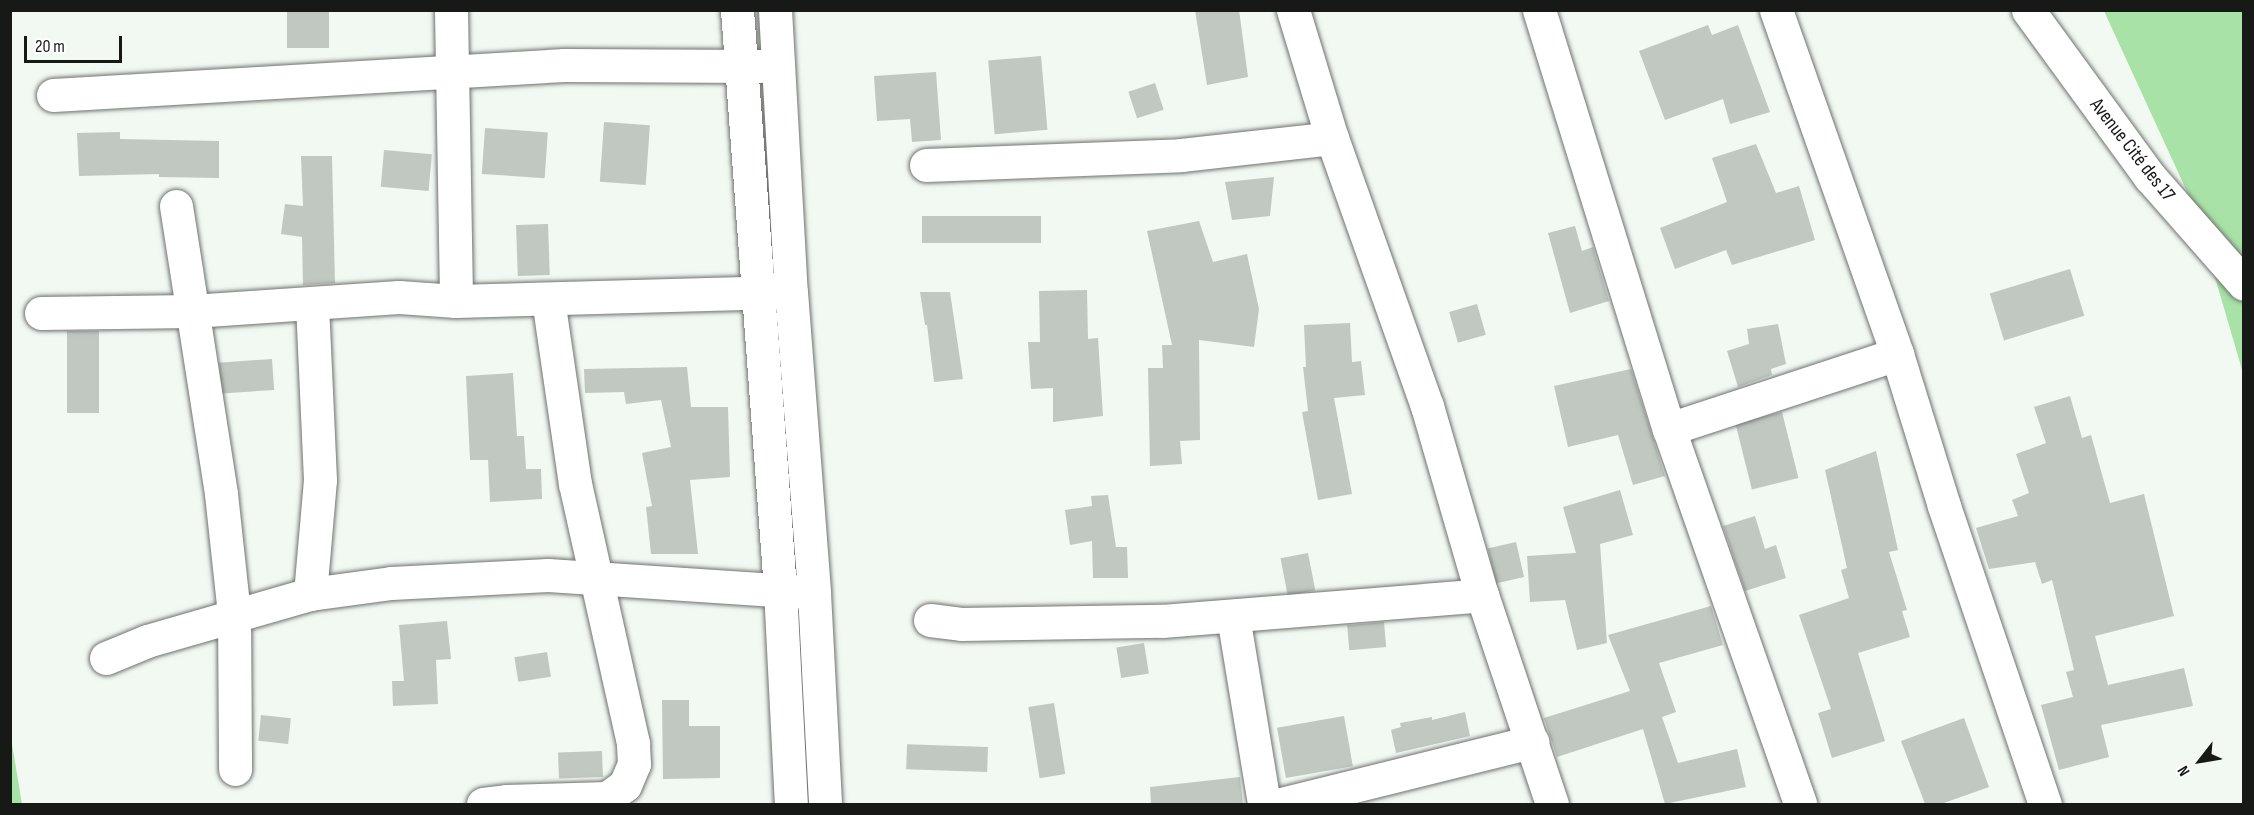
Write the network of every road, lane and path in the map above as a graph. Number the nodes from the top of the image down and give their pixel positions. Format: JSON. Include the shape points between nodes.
{"nodes":[{"id":1,"x":451,"y":10,"type":"edge"},
{"id":2,"x":737,"y":10,"type":"edge"},
{"id":3,"x":776,"y":10,"type":"edge"},
{"id":4,"x":1293,"y":10,"type":"edge"},
{"id":5,"x":1539,"y":10,"type":"edge"},
{"id":6,"x":1776,"y":10,"type":"edge"},
{"id":7,"x":2028,"y":10,"type":"edge"},
{"id":8,"x":740,"y":64,"type":"junction"},
{"id":9,"x":780,"y":68,"type":"junction"},
{"id":10,"x":452,"y":72,"type":"junction"},
{"id":11,"x":53,"y":95,"type":"dead end"},
{"id":12,"x":1332,"y":138,"type":"junction"},
{"id":13,"x":926,"y":165,"type":"dead end"},
{"id":14,"x":176,"y":207,"type":"dead end"},
{"id":15,"x":2244,"y":284,"type":"edge"},
{"id":16,"x":759,"y":292,"type":"junction"},
{"id":17,"x":791,"y":292,"type":"junction"},
{"id":18,"x":548,"y":300,"type":"junction"},
{"id":19,"x":456,"y":301,"type":"junction"},
{"id":20,"x":312,"y":304,"type":"junction"},
{"id":21,"x":192,"y":311,"type":"junction"},
{"id":22,"x":41,"y":313,"type":"dead end"},
{"id":23,"x":1897,"y":354,"type":"junction"},
{"id":24,"x":1670,"y":429,"type":"junction"},
{"id":25,"x":596,"y":578,"type":"junction"},
{"id":26,"x":780,"y":590,"type":"junction"},
{"id":27,"x":814,"y":593,"type":"junction"},
{"id":28,"x":310,"y":594,"type":"junction"},
{"id":29,"x":1482,"y":595,"type":"junction"},
{"id":30,"x":234,"y":614,"type":"junction"},
{"id":31,"x":1233,"y":616,"type":"junction"},
{"id":32,"x":930,"y":620,"type":"dead end"},
{"id":33,"x":106,"y":658,"type":"dead end"},
{"id":34,"x":1533,"y":742,"type":"junction"},
{"id":35,"x":235,"y":769,"type":"dead end"},
{"id":36,"x":483,"y":804,"type":"edge"},
{"id":37,"x":791,"y":804,"type":"edge"},
{"id":38,"x":825,"y":804,"type":"edge"},
{"id":39,"x":1264,"y":804,"type":"edge"},
{"id":40,"x":1281,"y":804,"type":"edge"},
{"id":41,"x":1552,"y":804,"type":"edge"},
{"id":42,"x":1800,"y":804,"type":"edge"},
{"id":43,"x":2045,"y":804,"type":"edge"}],
"edges":[{"from":1,"to":10,"type":"street"},
{"from":2,"to":8,"type":"street"},
{"from":3,"to":9,"type":"street"},
{"from":4,"to":12,"type":"street"},
{"from":5,"to":24,"type":"street"},
{"from":6,"to":23,"type":"street"},
{"from":7,"to":15,"type":"street","name":"Avenue Cité des 17","via":[[2150,177]]},
{"from":8,"to":9,"type":"street"},
{"from":8,"to":10,"type":"street","via":[[564,65]]},
{"from":8,"to":16,"type":"street"},
{"from":9,"to":17,"type":"street"},
{"from":10,"to":11,"type":"street"},
{"from":10,"to":19,"type":"street"},
{"from":12,"to":13,"type":"street","via":[[1181,154]]},
{"from":12,"to":29,"type":"street","via":[[1427,406]]},
{"from":14,"to":21,"type":"street"},
{"from":16,"to":17,"type":"street"},
{"from":16,"to":18,"type":"street"},
{"from":16,"to":26,"type":"street"},
{"from":17,"to":27,"type":"street"},
{"from":18,"to":19,"type":"street"},
{"from":18,"to":25,"type":"street","via":[[575,484]]},
{"from":19,"to":20,"type":"street","via":[[399,297]]},
{"from":20,"to":21,"type":"street"},
{"from":20,"to":28,"type":"street","via":[[320,480]]},
{"from":21,"to":22,"type":"street"},
{"from":21,"to":30,"type":"street","via":[[221,494]]},
{"from":23,"to":24,"type":"street"},
{"from":23,"to":43,"type":"street"},
{"from":24,"to":42,"type":"street"},
{"from":25,"to":26,"type":"street"},
{"from":25,"to":28,"type":"street","via":[[548,575],[391,583]]},
{"from":25,"to":36,"type":"street","via":[[633,743],[634,764],[625,785],[607,798]]},
{"from":26,"to":27,"type":"street"},
{"from":26,"to":37,"type":"street"},
{"from":27,"to":38,"type":"street"},
{"from":28,"to":30,"type":"street"},
{"from":29,"to":31,"type":"street"},
{"from":29,"to":34,"type":"street"},
{"from":30,"to":33,"type":"street"},
{"from":30,"to":35,"type":"street"},
{"from":31,"to":32,"type":"street","via":[[961,624]]},
{"from":31,"to":39,"type":"street"},
{"from":34,"to":40,"type":"street"},
{"from":34,"to":41,"type":"street"}]}
